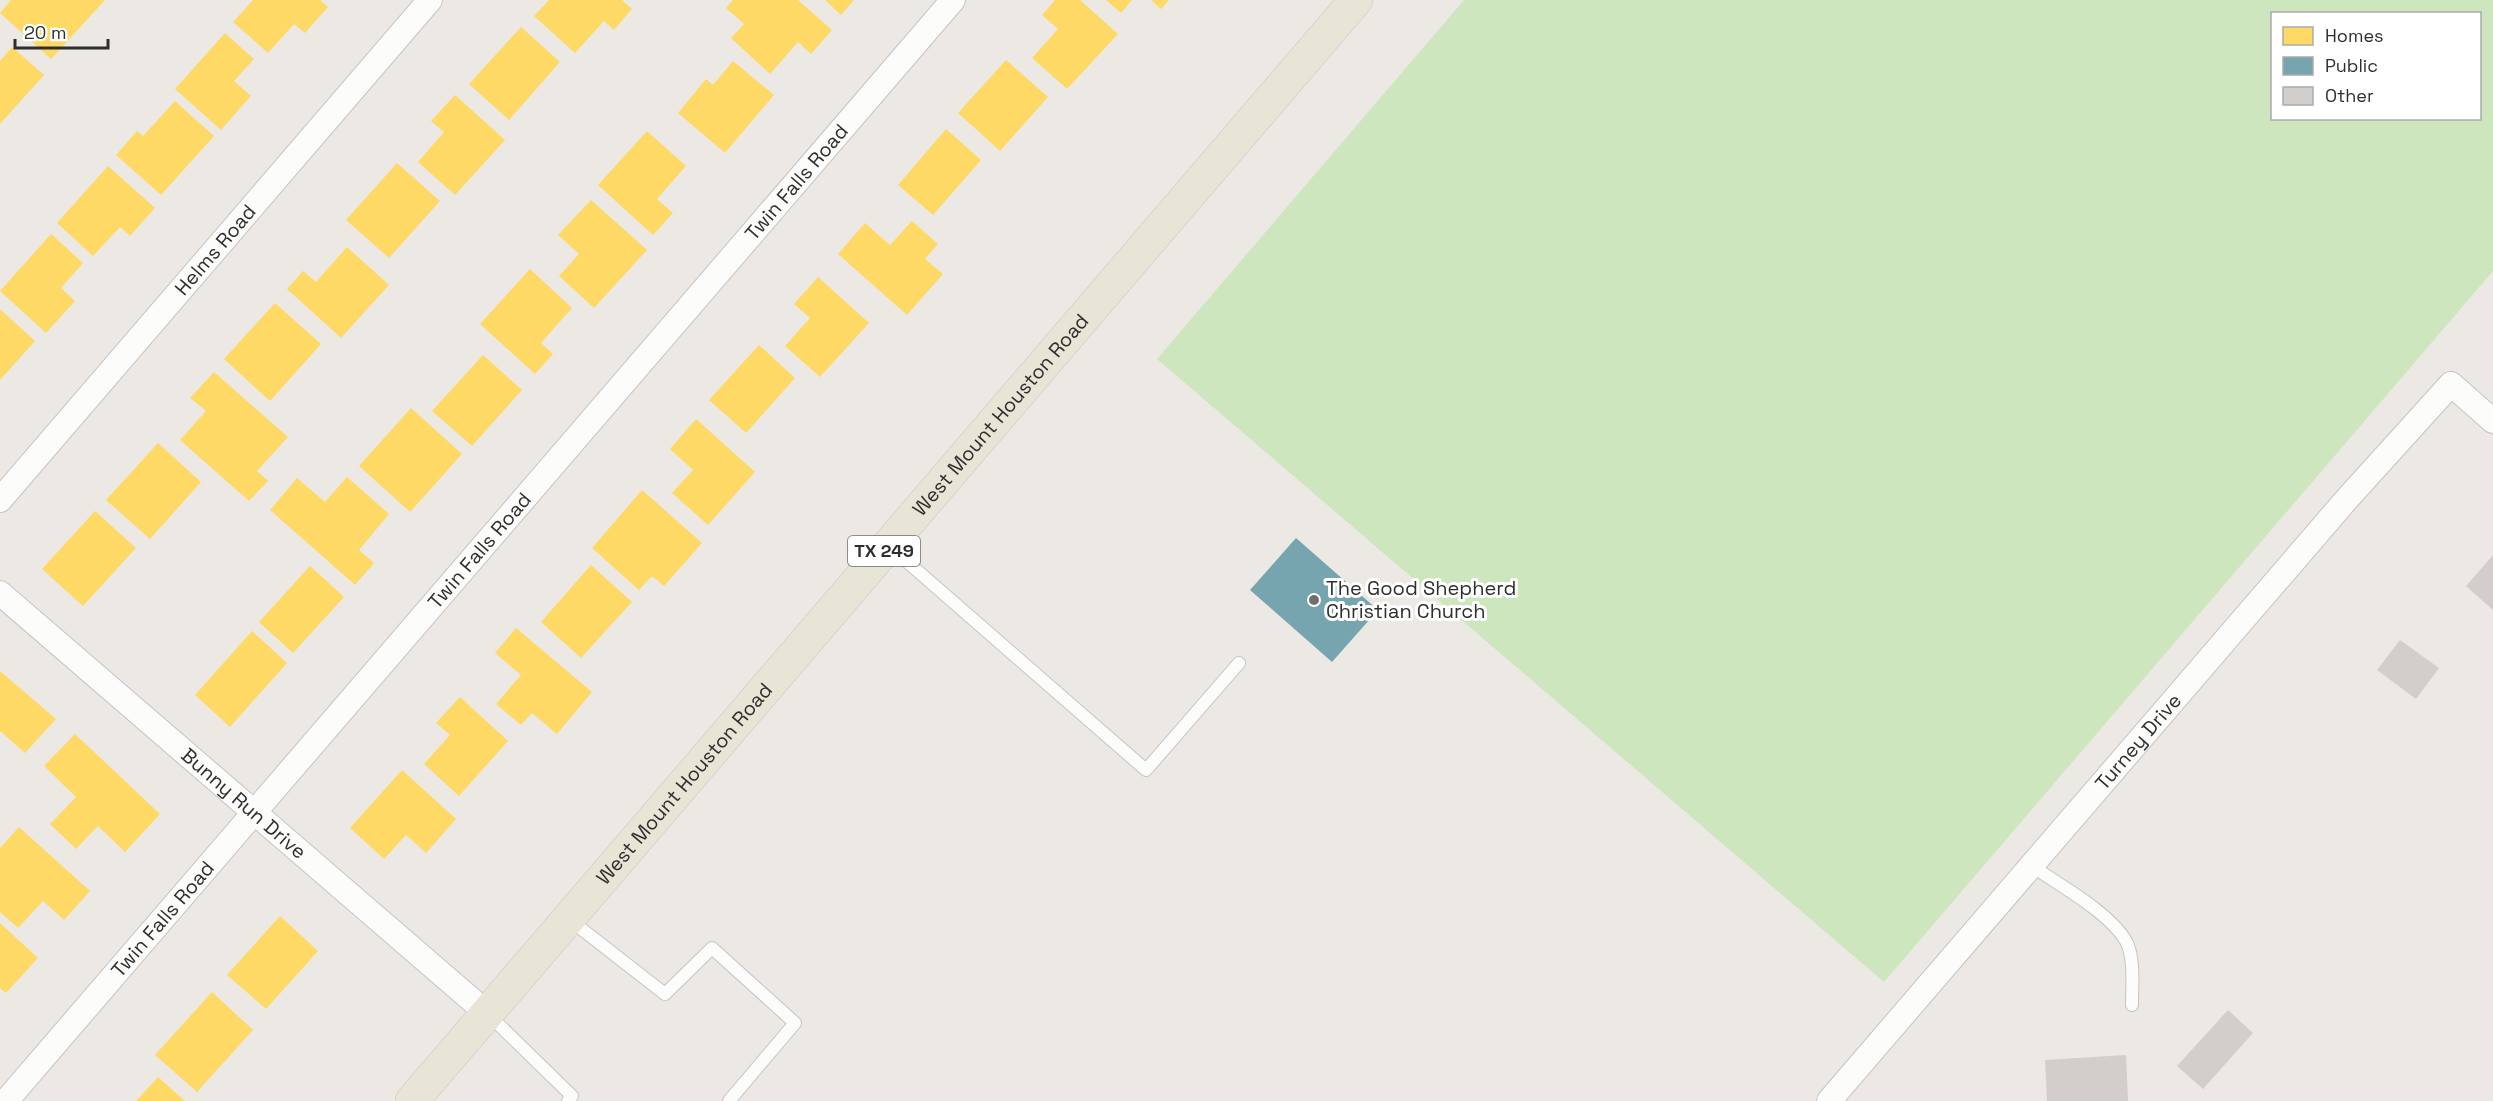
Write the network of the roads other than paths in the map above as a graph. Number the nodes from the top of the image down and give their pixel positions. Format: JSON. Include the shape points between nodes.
{"nodes":[{"id":1,"x":430,"y":0,"type":"edge"},
{"id":2,"x":953,"y":0,"type":"edge"},
{"id":3,"x":1356,"y":0,"type":"edge"},
{"id":4,"x":2493,"y":421,"type":"edge"},
{"id":5,"x":0,"y":500,"type":"edge"},
{"id":6,"x":889,"y":545,"type":"junction"},
{"id":7,"x":0,"y":593,"type":"edge"},
{"id":8,"x":1239,"y":663,"type":"dead end"},
{"id":9,"x":253,"y":812,"type":"junction"},
{"id":10,"x":2032,"y":866,"type":"junction"},
{"id":11,"x":569,"y":919,"type":"junction"},
{"id":12,"x":2132,"y":1005,"type":"dead end"},
{"id":13,"x":488,"y":1014,"type":"junction"},
{"id":14,"x":6,"y":1101,"type":"edge"},
{"id":15,"x":412,"y":1101,"type":"edge"},
{"id":16,"x":568,"y":1101,"type":"edge"},
{"id":17,"x":729,"y":1101,"type":"edge"},
{"id":18,"x":1829,"y":1101,"type":"edge"}],
"edges":[{"from":1,"to":5,"type":"street","name":"Helms Road"},
{"from":2,"to":9,"type":"street","name":"Twin Falls Road"},
{"from":3,"to":6,"type":"main road","name":"West Mount Houston Road","number":"TX 249"},
{"from":4,"to":10,"type":"street","name":"Turney Drive","via":[[2451,384],[2346,500]]},
{"from":6,"to":8,"type":"lane","via":[[1146,770]]},
{"from":6,"to":11,"type":"main road","name":"West Mount Houston Road","number":"TX 249"},
{"from":7,"to":9,"type":"street","name":"Bunny Run Drive"},
{"from":9,"to":13,"type":"street","name":"Bunny Run Drive"},
{"from":9,"to":14,"type":"street","name":"Twin Falls Road"},
{"from":10,"to":12,"type":"lane","via":[[2109,920],[2126,942]]},
{"from":10,"to":18,"type":"street","name":"Turney Drive"},
{"from":11,"to":13,"type":"main road","name":"West Mount Houston Road","number":"TX 249"},
{"from":11,"to":17,"type":"lane","via":[[665,994],[712,948],[795,1023]]},
{"from":13,"to":15,"type":"main road","name":"West Mount Houston Road","number":"TX 249"},
{"from":13,"to":16,"type":"lane","via":[[572,1096]]}]}
